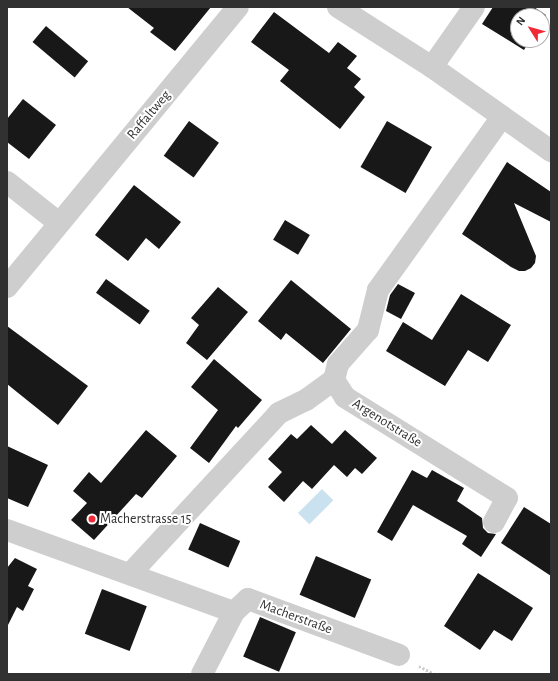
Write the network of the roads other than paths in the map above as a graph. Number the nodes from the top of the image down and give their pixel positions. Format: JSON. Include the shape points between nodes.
{"nodes":[{"id":1,"x":238,"y":7,"type":"edge"},
{"id":2,"x":338,"y":7,"type":"edge"},
{"id":3,"x":474,"y":7,"type":"edge"},
{"id":4,"x":432,"y":67,"type":"junction"},
{"id":5,"x":502,"y":117,"type":"junction"},
{"id":6,"x":551,"y":151,"type":"edge"},
{"id":7,"x":7,"y":182,"type":"edge"},
{"id":8,"x":59,"y":223,"type":"junction"},
{"id":9,"x":7,"y":287,"type":"edge"},
{"id":10,"x":334,"y":380,"type":"junction"},
{"id":11,"x":494,"y":522,"type":"dead end"},
{"id":12,"x":7,"y":530,"type":"edge"},
{"id":13,"x":130,"y":574,"type":"junction"},
{"id":14,"x":234,"y":612,"type":"junction"},
{"id":15,"x":399,"y":656,"type":"dead end"},
{"id":16,"x":202,"y":674,"type":"edge"}],
"edges":[{"from":1,"to":8,"type":"street","name":"Raffaltweg"},
{"from":2,"to":4,"type":"street"},
{"from":3,"to":4,"type":"street"},
{"from":4,"to":5,"type":"street"},
{"from":5,"to":6,"type":"street"},
{"from":5,"to":10,"type":"street","via":[[378,290],[368,330],[338,364]]},
{"from":7,"to":8,"type":"street"},
{"from":8,"to":9,"type":"street","name":"Raffaltweg"},
{"from":10,"to":11,"type":"street","name":"Argenotstraße","via":[[345,397],[507,498]]},
{"from":10,"to":13,"type":"street","via":[[306,400],[279,413]]},
{"from":12,"to":13,"type":"street"},
{"from":13,"to":14,"type":"street"},
{"from":14,"to":15,"type":"street","name":"Macherstraße","via":[[248,599]]},
{"from":14,"to":16,"type":"street"}]}
